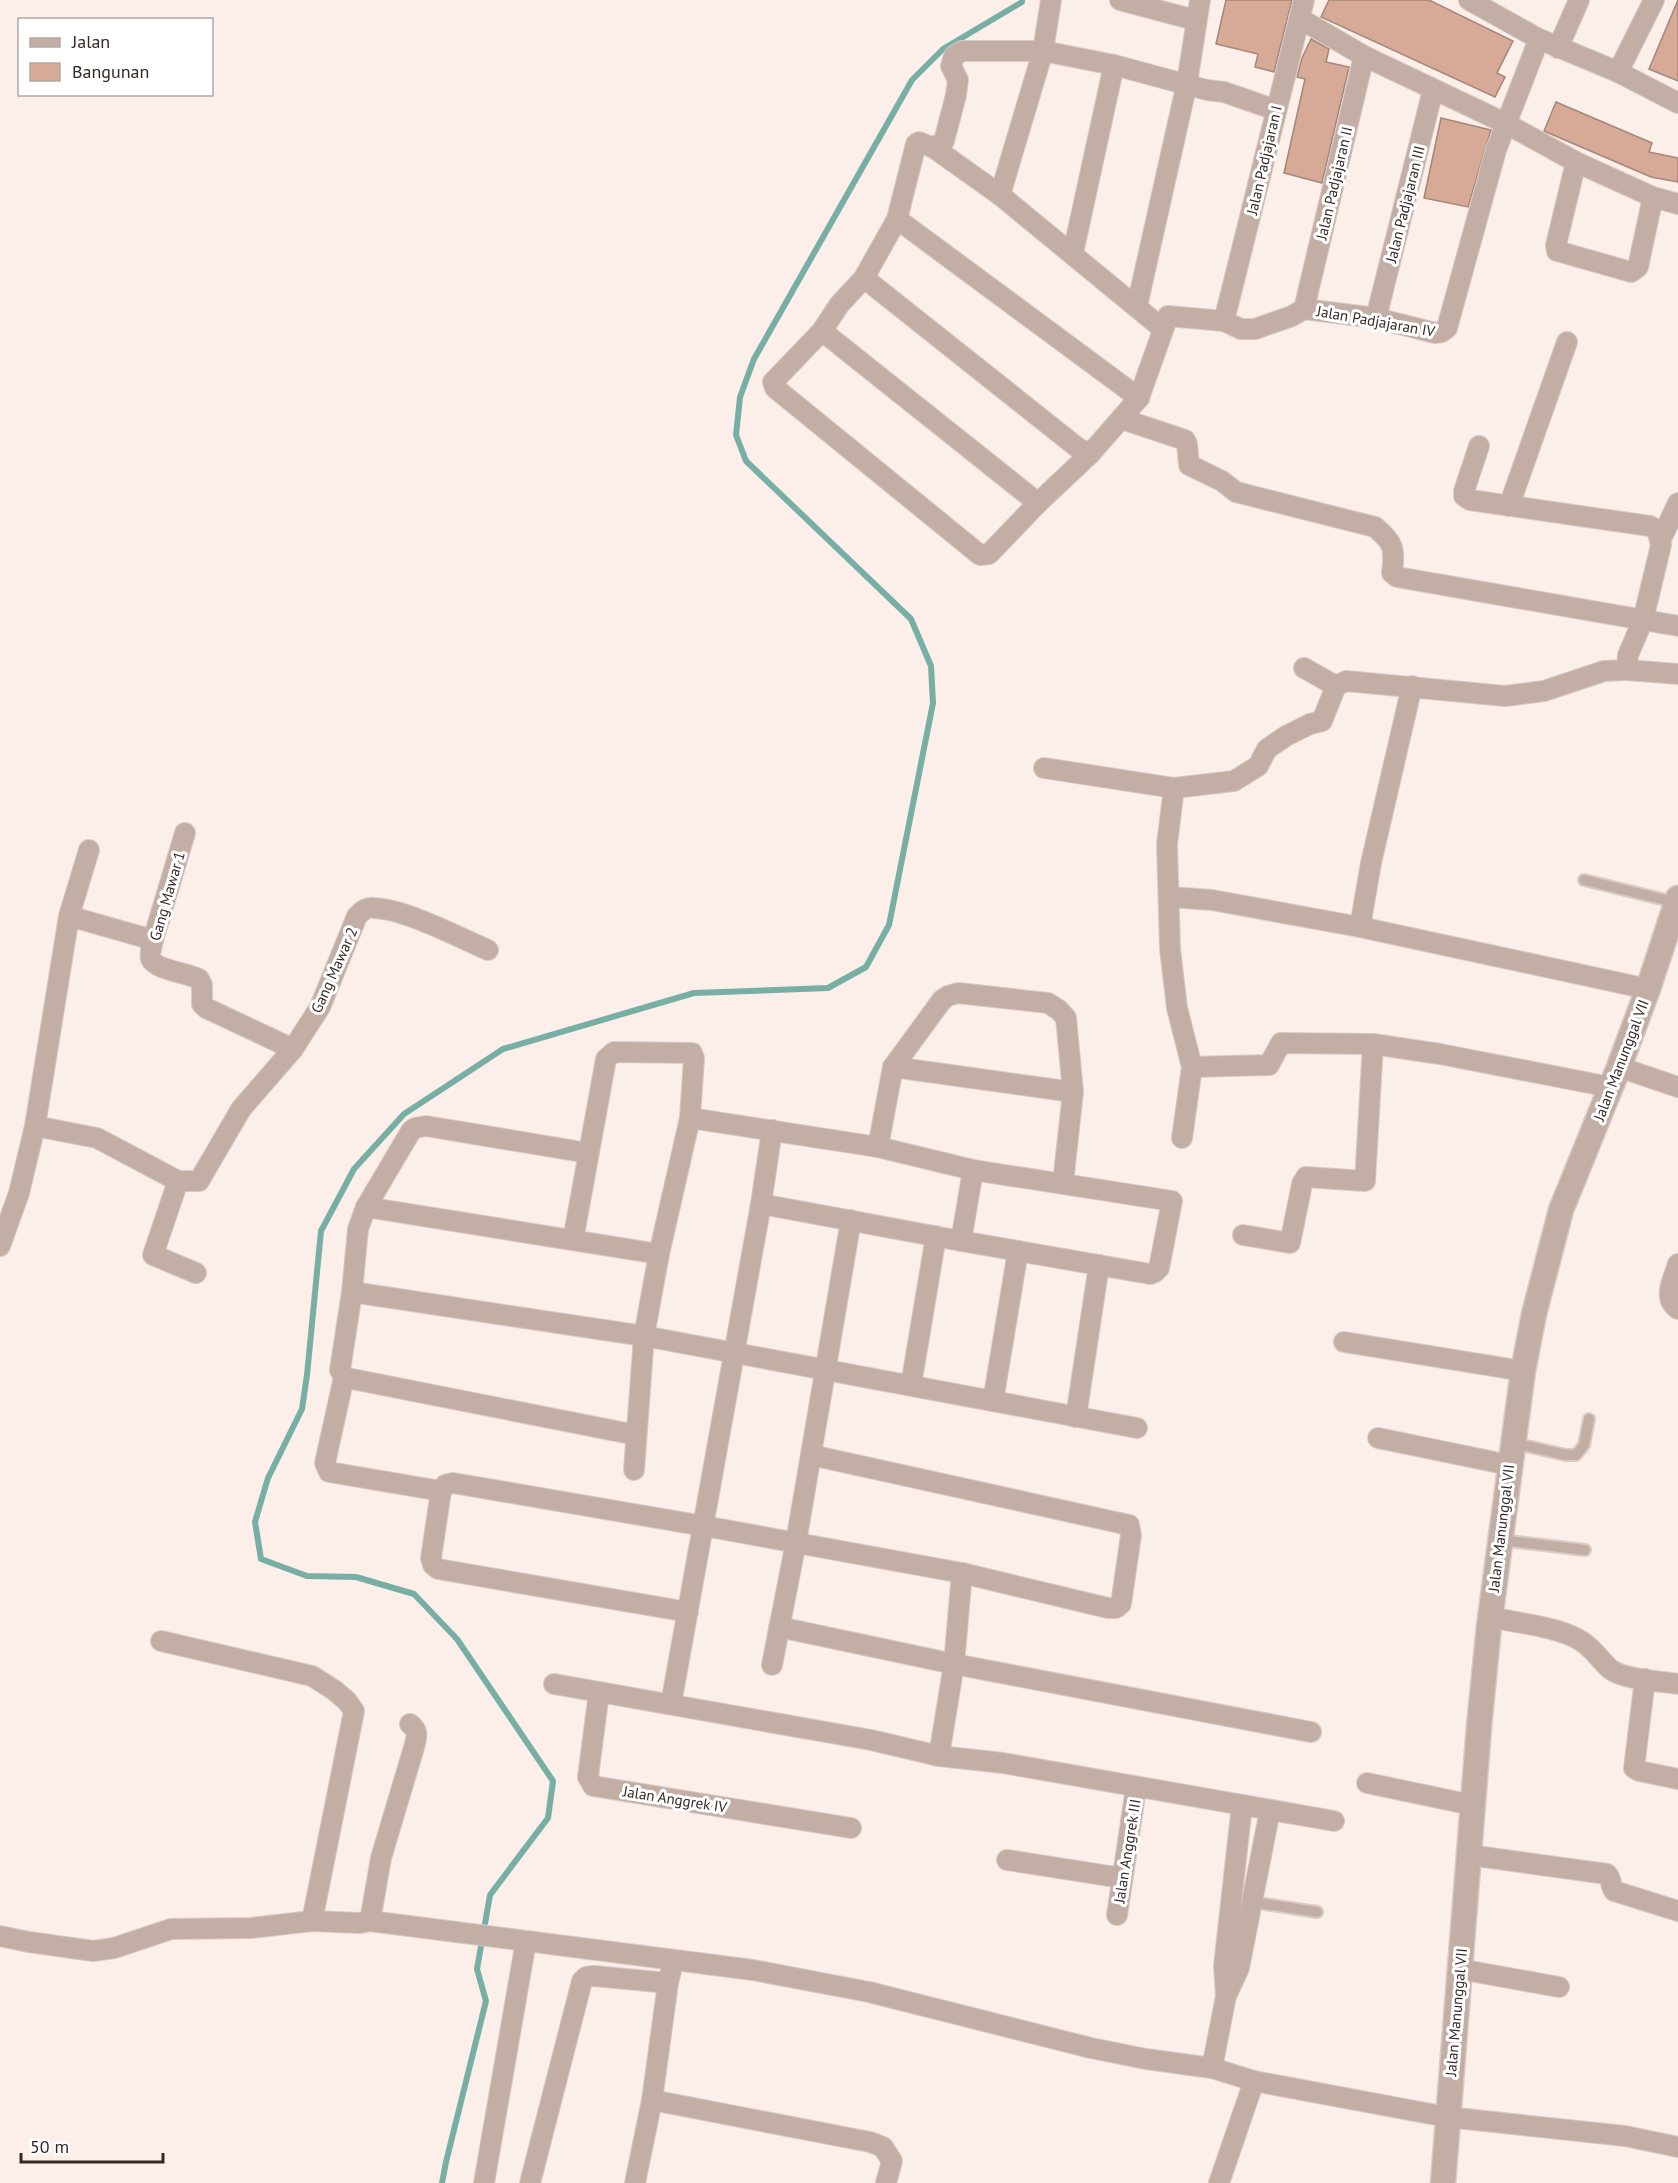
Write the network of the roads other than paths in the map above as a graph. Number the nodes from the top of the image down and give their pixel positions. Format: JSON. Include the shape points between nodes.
{"nodes":[{"id":1,"x":1051,"y":0,"type":"edge"},
{"id":2,"x":1119,"y":0,"type":"edge"},
{"id":3,"x":1200,"y":0,"type":"edge"},
{"id":4,"x":1469,"y":0,"type":"edge"},
{"id":5,"x":1579,"y":0,"type":"edge"},
{"id":6,"x":1654,"y":0,"type":"edge"},
{"id":7,"x":1496,"y":7,"type":"edge"},
{"id":8,"x":1301,"y":9,"type":"edge"},
{"id":9,"x":1196,"y":20,"type":"junction"},
{"id":10,"x":1539,"y":39,"type":"junction"},
{"id":11,"x":1558,"y":48,"type":"junction"},
{"id":12,"x":1043,"y":51,"type":"junction"},
{"id":13,"x":1364,"y":56,"type":"junction"},
{"id":14,"x":1114,"y":65,"type":"junction"},
{"id":15,"x":1618,"y":72,"type":"junction"},
{"id":16,"x":1187,"y":83,"type":"junction"},
{"id":17,"x":1433,"y":90,"type":"junction"},
{"id":18,"x":1678,"y":103,"type":"edge"},
{"id":19,"x":1276,"y":110,"type":"junction"},
{"id":20,"x":1507,"y":124,"type":"junction"},
{"id":21,"x":934,"y":148,"type":"junction"},
{"id":22,"x":1576,"y":162,"type":"junction"},
{"id":23,"x":999,"y":195,"type":"junction"},
{"id":24,"x":1653,"y":197,"type":"junction"},
{"id":25,"x":1678,"y":204,"type":"edge"},
{"id":26,"x":897,"y":219,"type":"junction"},
{"id":27,"x":1073,"y":253,"type":"junction"},
{"id":28,"x":864,"y":278,"type":"junction"},
{"id":29,"x":1137,"y":306,"type":"junction"},
{"id":30,"x":1304,"y":309,"type":"junction"},
{"id":31,"x":1376,"y":318,"type":"junction"},
{"id":32,"x":1224,"y":321,"type":"junction"},
{"id":33,"x":1166,"y":323,"type":"junction"},
{"id":34,"x":822,"y":331,"type":"junction"},
{"id":35,"x":1567,"y":342,"type":"dead end"},
{"id":36,"x":1139,"y":398,"type":"junction"},
{"id":37,"x":1122,"y":418,"type":"junction"},
{"id":38,"x":1479,"y":447,"type":"dead end"},
{"id":39,"x":1090,"y":454,"type":"junction"},
{"id":40,"x":1038,"y":503,"type":"junction"},
{"id":41,"x":1678,"y":503,"type":"edge"},
{"id":42,"x":1509,"y":506,"type":"junction"},
{"id":43,"x":1661,"y":539,"type":"junction"},
{"id":44,"x":1643,"y":620,"type":"junction"},
{"id":45,"x":1678,"y":626,"type":"edge"},
{"id":46,"x":1304,"y":668,"type":"dead end"},
{"id":47,"x":1627,"y":670,"type":"junction"},
{"id":48,"x":1678,"y":674,"type":"edge"},
{"id":49,"x":1336,"y":686,"type":"junction"},
{"id":50,"x":1412,"y":686,"type":"junction"},
{"id":51,"x":1044,"y":768,"type":"dead end"},
{"id":52,"x":1174,"y":788,"type":"junction"},
{"id":53,"x":185,"y":833,"type":"dead end"},
{"id":54,"x":89,"y":850,"type":"dead end"},
{"id":55,"x":1584,"y":880,"type":"dead end"},
{"id":56,"x":1169,"y":897,"type":"junction"},
{"id":57,"x":1676,"y":901,"type":"edge"},
{"id":58,"x":69,"y":916,"type":"junction"},
{"id":59,"x":1360,"y":927,"type":"junction"},
{"id":60,"x":153,"y":940,"type":"junction"},
{"id":61,"x":488,"y":950,"type":"dead end"},
{"id":62,"x":1648,"y":989,"type":"junction"},
{"id":63,"x":1372,"y":1044,"type":"junction"},
{"id":64,"x":293,"y":1049,"type":"junction"},
{"id":65,"x":893,"y":1067,"type":"junction"},
{"id":66,"x":1192,"y":1067,"type":"junction"},
{"id":67,"x":1615,"y":1077,"type":"junction"},
{"id":68,"x":1678,"y":1087,"type":"edge"},
{"id":69,"x":1073,"y":1092,"type":"junction"},
{"id":70,"x":690,"y":1118,"type":"junction"},
{"id":71,"x":1184,"y":1125,"type":"dead end"},
{"id":72,"x":34,"y":1126,"type":"junction"},
{"id":73,"x":772,"y":1130,"type":"junction"},
{"id":74,"x":878,"y":1147,"type":"junction"},
{"id":75,"x":588,"y":1154,"type":"junction"},
{"id":76,"x":973,"y":1170,"type":"junction"},
{"id":77,"x":178,"y":1181,"type":"junction"},
{"id":78,"x":1063,"y":1183,"type":"junction"},
{"id":79,"x":761,"y":1204,"type":"junction"},
{"id":80,"x":366,"y":1207,"type":"junction"},
{"id":81,"x":851,"y":1220,"type":"junction"},
{"id":82,"x":1243,"y":1235,"type":"dead end"},
{"id":83,"x":936,"y":1236,"type":"junction"},
{"id":84,"x":573,"y":1240,"type":"junction"},
{"id":85,"x":961,"y":1242,"type":"junction"},
{"id":86,"x":0,"y":1246,"type":"edge"},
{"id":87,"x":1018,"y":1251,"type":"junction"},
{"id":88,"x":659,"y":1254,"type":"junction"},
{"id":89,"x":1678,"y":1264,"type":"edge"},
{"id":90,"x":1099,"y":1265,"type":"junction"},
{"id":91,"x":196,"y":1273,"type":"dead end"},
{"id":92,"x":352,"y":1292,"type":"junction"},
{"id":93,"x":1678,"y":1309,"type":"edge"},
{"id":94,"x":644,"y":1336,"type":"junction"},
{"id":95,"x":1344,"y":1342,"type":"dead end"},
{"id":96,"x":733,"y":1353,"type":"junction"},
{"id":97,"x":826,"y":1368,"type":"junction"},
{"id":98,"x":1523,"y":1371,"type":"junction"},
{"id":99,"x":344,"y":1377,"type":"junction"},
{"id":100,"x":911,"y":1384,"type":"junction"},
{"id":101,"x":993,"y":1401,"type":"junction"},
{"id":102,"x":1076,"y":1417,"type":"junction"},
{"id":103,"x":1589,"y":1419,"type":"dead end"},
{"id":104,"x":1137,"y":1428,"type":"dead end"},
{"id":105,"x":636,"y":1435,"type":"junction"},
{"id":106,"x":1378,"y":1438,"type":"dead end"},
{"id":107,"x":1511,"y":1454,"type":"junction"},
{"id":108,"x":811,"y":1455,"type":"junction"},
{"id":109,"x":634,"y":1470,"type":"dead end"},
{"id":110,"x":441,"y":1491,"type":"junction"},
{"id":111,"x":704,"y":1526,"type":"junction"},
{"id":112,"x":1500,"y":1540,"type":"junction"},
{"id":113,"x":796,"y":1542,"type":"junction"},
{"id":114,"x":1585,"y":1550,"type":"dead end"},
{"id":115,"x":962,"y":1573,"type":"junction"},
{"id":116,"x":688,"y":1612,"type":"junction"},
{"id":117,"x":1490,"y":1617,"type":"junction"},
{"id":118,"x":779,"y":1627,"type":"junction"},
{"id":119,"x":161,"y":1641,"type":"dead end"},
{"id":120,"x":954,"y":1664,"type":"junction"},
{"id":121,"x":772,"y":1665,"type":"dead end"},
{"id":122,"x":1645,"y":1679,"type":"junction"},
{"id":123,"x":554,"y":1684,"type":"dead end"},
{"id":124,"x":1678,"y":1684,"type":"edge"},
{"id":125,"x":599,"y":1692,"type":"junction"},
{"id":126,"x":671,"y":1704,"type":"junction"},
{"id":127,"x":410,"y":1724,"type":"dead end"},
{"id":128,"x":1311,"y":1732,"type":"dead end"},
{"id":129,"x":939,"y":1756,"type":"junction"},
{"id":130,"x":1678,"y":1779,"type":"edge"},
{"id":131,"x":1367,"y":1783,"type":"dead end"},
{"id":132,"x":1136,"y":1788,"type":"junction"},
{"id":133,"x":1242,"y":1805,"type":"junction"},
{"id":134,"x":1472,"y":1805,"type":"junction"},
{"id":135,"x":1270,"y":1810,"type":"junction"},
{"id":136,"x":1334,"y":1821,"type":"dead end"},
{"id":137,"x":851,"y":1828,"type":"dead end"},
{"id":138,"x":1469,"y":1855,"type":"junction"},
{"id":139,"x":1007,"y":1860,"type":"dead end"},
{"id":140,"x":1122,"y":1878,"type":"junction"},
{"id":141,"x":1252,"y":1902,"type":"junction"},
{"id":142,"x":1678,"y":1911,"type":"edge"},
{"id":143,"x":1317,"y":1912,"type":"dead end"},
{"id":144,"x":1117,"y":1915,"type":"dead end"},
{"id":145,"x":370,"y":1920,"type":"junction"},
{"id":146,"x":312,"y":1921,"type":"junction"},
{"id":147,"x":0,"y":1936,"type":"edge"},
{"id":148,"x":526,"y":1941,"type":"junction"},
{"id":149,"x":675,"y":1960,"type":"junction"},
{"id":150,"x":1459,"y":1969,"type":"junction"},
{"id":151,"x":668,"y":1983,"type":"junction"},
{"id":152,"x":1558,"y":1988,"type":"dead end"},
{"id":153,"x":1226,"y":1996,"type":"junction"},
{"id":154,"x":1212,"y":2068,"type":"junction"},
{"id":155,"x":1254,"y":2081,"type":"junction"},
{"id":156,"x":652,"y":2100,"type":"junction"},
{"id":157,"x":1447,"y":2116,"type":"junction"},
{"id":158,"x":1678,"y":2147,"type":"edge"},
{"id":159,"x":484,"y":2183,"type":"edge"},
{"id":160,"x":530,"y":2183,"type":"edge"},
{"id":161,"x":635,"y":2183,"type":"edge"},
{"id":162,"x":886,"y":2183,"type":"edge"},
{"id":163,"x":1219,"y":2183,"type":"edge"},
{"id":164,"x":1443,"y":2183,"type":"edge"}],
"edges":[{"from":1,"to":12,"type":"street"},
{"from":2,"to":9,"type":"street"},
{"from":3,"to":9,"type":"street"},
{"from":4,"to":7,"type":"street"},
{"from":5,"to":11,"type":"street"},
{"from":6,"to":15,"type":"street"},
{"from":7,"to":10,"type":"street"},
{"from":8,"to":13,"type":"street"},
{"from":8,"to":19,"type":"street","name":"Jalan Padjajaran I"},
{"from":9,"to":16,"type":"street"},
{"from":10,"to":11,"type":"street"},
{"from":10,"to":20,"type":"street"},
{"from":11,"to":15,"type":"street"},
{"from":12,"to":14,"type":"street"},
{"from":12,"to":21,"type":"street","via":[[956,54],[951,66],[958,80],[954,106],[944,141]]},
{"from":12,"to":23,"type":"street"},
{"from":13,"to":17,"type":"street"},
{"from":13,"to":30,"type":"street","name":"Jalan Padjajaran II"},
{"from":14,"to":16,"type":"street"},
{"from":14,"to":27,"type":"street"},
{"from":15,"to":18,"type":"street"},
{"from":16,"to":19,"type":"street"},
{"from":16,"to":29,"type":"street"},
{"from":17,"to":20,"type":"street"},
{"from":17,"to":31,"type":"street","name":"Jalan Padjajaran III"},
{"from":19,"to":32,"type":"street","name":"Jalan Padjajaran I"},
{"from":20,"to":22,"type":"street"},
{"from":20,"to":31,"type":"street","name":"Jalan Padjajaran IV","via":[[1496,150],[1447,328],[1435,333]]},
{"from":21,"to":23,"type":"street"},
{"from":21,"to":26,"type":"street","via":[[916,144]]},
{"from":22,"to":24,"type":"street"},
{"from":22,"to":24,"type":"street","via":[[1557,251],[1631,272],[1636,270]]},
{"from":23,"to":27,"type":"street"},
{"from":24,"to":25,"type":"street"},
{"from":26,"to":28,"type":"street"},
{"from":26,"to":36,"type":"street"},
{"from":27,"to":29,"type":"street"},
{"from":28,"to":34,"type":"street"},
{"from":28,"to":39,"type":"street"},
{"from":29,"to":33,"type":"street"},
{"from":30,"to":31,"type":"street","name":"Jalan Padjajaran IV"},
{"from":30,"to":32,"type":"street","name":"Jalan Padjajaran IV","via":[[1254,329]]},
{"from":32,"to":33,"type":"street","name":"Jalan Padjajaran IV"},
{"from":33,"to":36,"type":"street"},
{"from":34,"to":40,"type":"street"},
{"from":34,"to":40,"type":"street","via":[[773,380],[773,387],[980,555],[990,554]]},
{"from":35,"to":42,"type":"street"},
{"from":36,"to":37,"type":"street"},
{"from":37,"to":39,"type":"street"},
{"from":37,"to":44,"type":"street","via":[[1185,440],[1189,465],[1242,495],[1375,527],[1393,548],[1392,573],[1397,577]]},
{"from":38,"to":42,"type":"street","via":[[1464,496]]},
{"from":39,"to":40,"type":"street"},
{"from":41,"to":43,"type":"street"},
{"from":42,"to":43,"type":"street","via":[[1650,526]]},
{"from":43,"to":44,"type":"street"},
{"from":44,"to":45,"type":"street"},
{"from":44,"to":47,"type":"street","via":[[1628,655]]},
{"from":46,"to":49,"type":"street"},
{"from":47,"to":48,"type":"street"},
{"from":47,"to":50,"type":"street","via":[[1604,671],[1560,687],[1512,695]]},
{"from":49,"to":50,"type":"street","via":[[1346,681]]},
{"from":49,"to":52,"type":"street","via":[[1322,721],[1286,736],[1267,749],[1257,766],[1234,781]]},
{"from":50,"to":59,"type":"street"},
{"from":51,"to":52,"type":"street"},
{"from":52,"to":56,"type":"street","via":[[1167,844]]},
{"from":53,"to":60,"type":"street","name":"Gang Mawar 1"},
{"from":54,"to":58,"type":"street"},
{"from":55,"to":57,"type":"lane"},
{"from":56,"to":59,"type":"street","via":[[1212,900]]},
{"from":56,"to":66,"type":"street","via":[[1177,1008]]},
{"from":57,"to":62,"type":"street","name":"Jalan Manunggal VII"},
{"from":58,"to":60,"type":"street"},
{"from":58,"to":72,"type":"street"},
{"from":59,"to":62,"type":"street"},
{"from":60,"to":64,"type":"street","name":"Gang Mawar 1","via":[[151,960],[199,979],[206,1008]]},
{"from":61,"to":64,"type":"street","name":"Gang Mawar 2","via":[[399,912],[372,907],[363,910],[357,916],[320,1007]]},
{"from":62,"to":67,"type":"street","name":"Jalan Manunggal VII"},
{"from":63,"to":66,"type":"street","via":[[1281,1043],[1269,1065]]},
{"from":63,"to":67,"type":"street"},
{"from":63,"to":82,"type":"street","via":[[1365,1181],[1306,1178],[1290,1243]]},
{"from":64,"to":77,"type":"street","name":"Gang Mawar 2","via":[[241,1109],[200,1180]]},
{"from":65,"to":69,"type":"street"},
{"from":65,"to":69,"type":"street","via":[[942,1000],[953,994],[1048,1003],[1066,1018]]},
{"from":65,"to":74,"type":"street"},
{"from":66,"to":71,"type":"street","via":[[1182,1138]]},
{"from":67,"to":68,"type":"street"},
{"from":67,"to":98,"type":"street","name":"Jalan Manunggal VII","via":[[1561,1210]]},
{"from":69,"to":78,"type":"street"},
{"from":70,"to":73,"type":"street"},
{"from":70,"to":75,"type":"street","via":[[693,1054],[611,1053],[604,1063]]},
{"from":70,"to":88,"type":"street"},
{"from":72,"to":77,"type":"street","via":[[97,1138]]},
{"from":72,"to":86,"type":"street","via":[[19,1194]]},
{"from":73,"to":74,"type":"street"},
{"from":73,"to":79,"type":"street"},
{"from":74,"to":76,"type":"street"},
{"from":75,"to":80,"type":"street","via":[[426,1126],[415,1128]]},
{"from":75,"to":84,"type":"street"},
{"from":76,"to":78,"type":"street"},
{"from":76,"to":85,"type":"street"},
{"from":77,"to":91,"type":"street","via":[[153,1255]]},
{"from":78,"to":90,"type":"street","via":[[1172,1201],[1155,1272]]},
{"from":79,"to":81,"type":"street"},
{"from":79,"to":96,"type":"street"},
{"from":80,"to":84,"type":"street"},
{"from":80,"to":92,"type":"street","via":[[356,1234]]},
{"from":81,"to":83,"type":"street"},
{"from":81,"to":97,"type":"street"},
{"from":83,"to":85,"type":"street"},
{"from":83,"to":100,"type":"street"},
{"from":84,"to":88,"type":"street"},
{"from":85,"to":87,"type":"street"},
{"from":87,"to":90,"type":"street"},
{"from":87,"to":101,"type":"street"},
{"from":88,"to":94,"type":"street"},
{"from":89,"to":93,"type":"street","via":[[1668,1294]]},
{"from":90,"to":102,"type":"street"},
{"from":92,"to":94,"type":"street"},
{"from":92,"to":99,"type":"street","via":[[340,1366]]},
{"from":94,"to":96,"type":"street"},
{"from":94,"to":105,"type":"street"},
{"from":95,"to":98,"type":"street"},
{"from":96,"to":97,"type":"street"},
{"from":96,"to":111,"type":"street"},
{"from":97,"to":100,"type":"street"},
{"from":97,"to":108,"type":"street"},
{"from":98,"to":107,"type":"street","name":"Jalan Manunggal VII"},
{"from":99,"to":105,"type":"street"},
{"from":99,"to":110,"type":"street","via":[[325,1462],[329,1472]]},
{"from":100,"to":101,"type":"street"},
{"from":101,"to":102,"type":"street"},
{"from":102,"to":104,"type":"street"},
{"from":103,"to":107,"type":"lane","via":[[1584,1445],[1576,1455]]},
{"from":105,"to":109,"type":"street"},
{"from":106,"to":107,"type":"street"},
{"from":107,"to":112,"type":"street","name":"Jalan Manunggal VII"},
{"from":108,"to":113,"type":"street"},
{"from":108,"to":115,"type":"street","via":[[1129,1525],[1123,1597],[1116,1608]]},
{"from":110,"to":111,"type":"street","via":[[453,1483]]},
{"from":110,"to":116,"type":"street","via":[[431,1558],[438,1569]]},
{"from":111,"to":113,"type":"street"},
{"from":111,"to":116,"type":"street"},
{"from":112,"to":114,"type":"lane"},
{"from":112,"to":117,"type":"street","name":"Jalan Manunggal VII"},
{"from":113,"to":115,"type":"street"},
{"from":113,"to":118,"type":"street"},
{"from":115,"to":120,"type":"street"},
{"from":116,"to":126,"type":"street"},
{"from":117,"to":122,"type":"street","via":[[1575,1637],[1611,1669]]},
{"from":117,"to":134,"type":"street","name":"Jalan Manunggal VII"},
{"from":118,"to":120,"type":"street"},
{"from":118,"to":121,"type":"street"},
{"from":119,"to":146,"type":"street","via":[[312,1676],[334,1690],[354,1711]]},
{"from":120,"to":128,"type":"street"},
{"from":120,"to":129,"type":"street"},
{"from":122,"to":124,"type":"street"},
{"from":122,"to":130,"type":"street","via":[[1634,1768]]},
{"from":123,"to":125,"type":"street"},
{"from":125,"to":126,"type":"street"},
{"from":125,"to":137,"type":"street","name":"Jalan Anggrek IV","via":[[588,1777],[593,1786]]},
{"from":126,"to":129,"type":"street"},
{"from":127,"to":145,"type":"street","via":[[417,1735],[381,1858]]},
{"from":129,"to":132,"type":"street","via":[[1003,1763]]},
{"from":131,"to":134,"type":"street"},
{"from":132,"to":133,"type":"street"},
{"from":132,"to":140,"type":"street","name":"Jalan Anggrek III"},
{"from":133,"to":135,"type":"street"},
{"from":133,"to":153,"type":"street","via":[[1224,1966]]},
{"from":134,"to":138,"type":"street","name":"Jalan Manunggal VII"},
{"from":135,"to":136,"type":"street"},
{"from":135,"to":141,"type":"street"},
{"from":138,"to":142,"type":"street","via":[[1607,1874],[1614,1891]]},
{"from":138,"to":150,"type":"street","name":"Jalan Manunggal VII"},
{"from":139,"to":140,"type":"street"},
{"from":140,"to":144,"type":"street","name":"Jalan Anggrek III"},
{"from":141,"to":143,"type":"lane"},
{"from":141,"to":153,"type":"street","via":[[1239,1968]]},
{"from":145,"to":146,"type":"street"},
{"from":145,"to":148,"type":"street"},
{"from":146,"to":147,"type":"street","via":[[251,1928],[171,1929],[93,1951]]},
{"from":148,"to":149,"type":"street"},
{"from":148,"to":159,"type":"street"},
{"from":149,"to":151,"type":"street"},
{"from":149,"to":154,"type":"street","via":[[743,1968],[847,1988],[1091,2048]]},
{"from":150,"to":152,"type":"street"},
{"from":150,"to":157,"type":"street","name":"Jalan Manunggal VII"},
{"from":151,"to":156,"type":"street"},
{"from":151,"to":160,"type":"street","via":[[594,1976],[582,1981]]},
{"from":153,"to":154,"type":"street"},
{"from":154,"to":155,"type":"street"},
{"from":155,"to":157,"type":"street"},
{"from":155,"to":163,"type":"street"},
{"from":156,"to":161,"type":"street"},
{"from":156,"to":162,"type":"street","via":[[870,2142],[883,2147],[892,2161]]},
{"from":157,"to":158,"type":"street","via":[[1625,2136]]},
{"from":157,"to":164,"type":"street","name":"Jalan Manunggal VII"}]}
